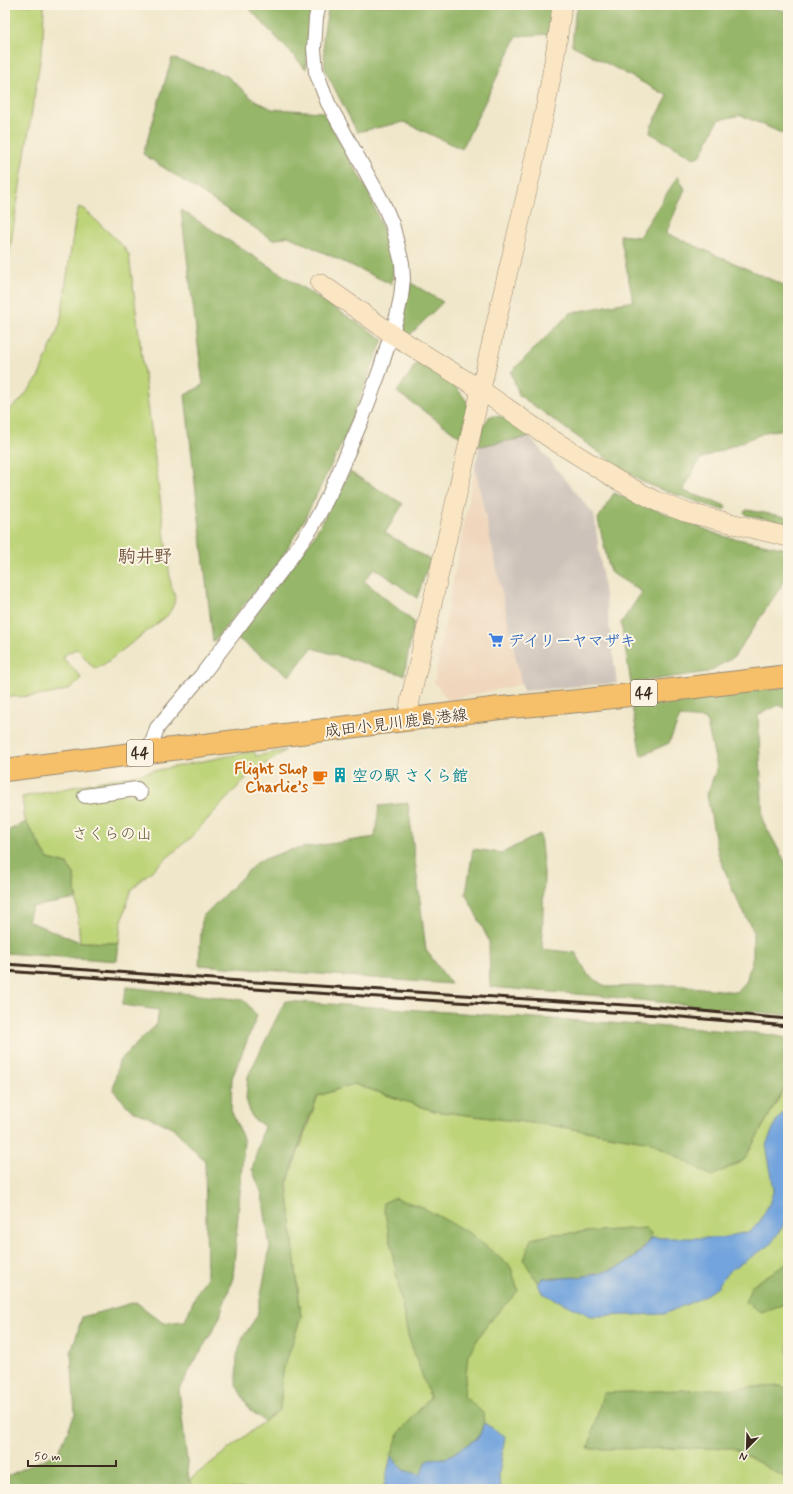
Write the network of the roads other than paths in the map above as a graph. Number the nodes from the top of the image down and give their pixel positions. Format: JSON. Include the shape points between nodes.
{"nodes":[{"id":1,"x":319,"y":5,"type":"edge"},
{"id":2,"x":562,"y":5,"type":"edge"},
{"id":3,"x":320,"y":283,"type":"dead end"},
{"id":4,"x":392,"y":334,"type":"junction"},
{"id":5,"x":480,"y":390,"type":"junction"},
{"id":6,"x":788,"y":537,"type":"edge"},
{"id":7,"x":788,"y":676,"type":"edge"},
{"id":8,"x":408,"y":720,"type":"junction"},
{"id":9,"x":148,"y":752,"type":"junction"},
{"id":10,"x":5,"y":770,"type":"edge"},
{"id":11,"x":140,"y":793,"type":"dead end"},
{"id":12,"x":85,"y":796,"type":"dead end"}],
"edges":[{"from":1,"to":4,"type":"street","via":[[314,49],[316,72],[328,103],[383,203],[392,224],[402,263],[401,297]]},
{"from":2,"to":5,"type":"street","via":[[543,120]]},
{"from":3,"to":4,"type":"street"},
{"from":4,"to":5,"type":"street"},
{"from":4,"to":9,"type":"street","via":[[362,419],[330,493],[312,527],[278,576],[201,676],[157,728]]},
{"from":5,"to":6,"type":"street","via":[[550,438],[656,501],[685,512]]},
{"from":5,"to":8,"type":"street","via":[[410,701]]},
{"from":7,"to":8,"type":"main road","name":"成田小見川鹿島港線","number":"44"},
{"from":8,"to":9,"type":"main road","name":"成田小見川鹿島港線","number":"44"},
{"from":9,"to":10,"type":"main road","name":"成田小見川鹿島港線","number":"44"},
{"from":11,"to":12,"type":"street","via":[[137,789]]}]}
